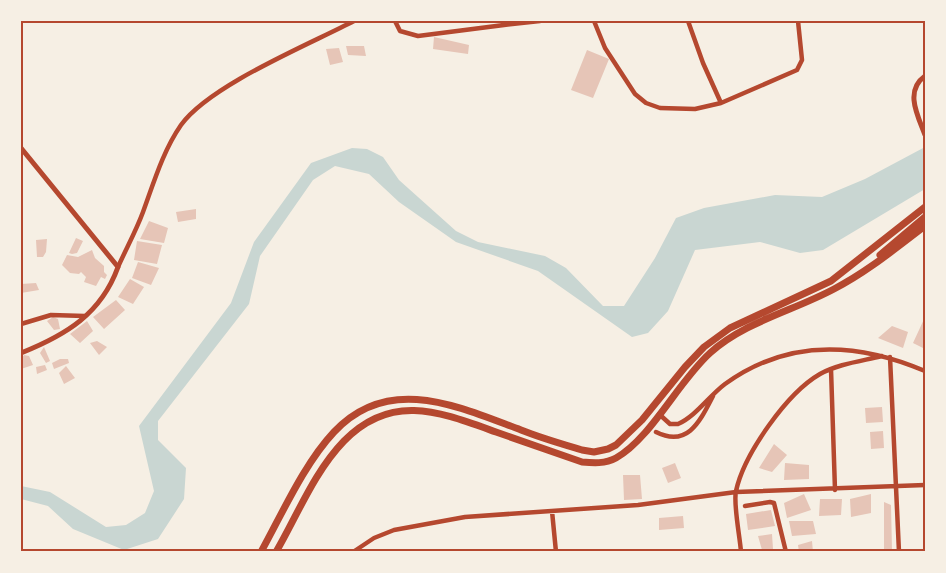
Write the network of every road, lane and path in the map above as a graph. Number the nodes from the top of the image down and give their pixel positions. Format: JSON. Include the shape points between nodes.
{"nodes":[{"id":1,"x":354,"y":21,"type":"edge"},
{"id":2,"x":395,"y":21,"type":"edge"},
{"id":3,"x":540,"y":21,"type":"edge"},
{"id":4,"x":594,"y":21,"type":"edge"},
{"id":5,"x":688,"y":21,"type":"edge"},
{"id":6,"x":798,"y":21,"type":"edge"},
{"id":7,"x":503,"y":23,"type":"edge"},
{"id":8,"x":925,"y":76,"type":"edge"},
{"id":9,"x":722,"y":103,"type":"junction"},
{"id":10,"x":925,"y":135,"type":"edge"},
{"id":11,"x":21,"y":148,"type":"edge"},
{"id":12,"x":925,"y":207,"type":"edge"},
{"id":13,"x":925,"y":217,"type":"edge"},
{"id":14,"x":925,"y":226,"type":"edge"},
{"id":15,"x":118,"y":268,"type":"junction"},
{"id":16,"x":868,"y":268,"type":"junction"},
{"id":17,"x":86,"y":316,"type":"junction"},
{"id":18,"x":21,"y":324,"type":"edge"},
{"id":19,"x":21,"y":353,"type":"edge"},
{"id":20,"x":883,"y":356,"type":"junction"},
{"id":21,"x":890,"y":357,"type":"junction"},
{"id":22,"x":831,"y":369,"type":"junction"},
{"id":23,"x":925,"y":371,"type":"edge"},
{"id":24,"x":715,"y":393,"type":"junction"},
{"id":25,"x":659,"y":413,"type":"junction"},
{"id":26,"x":656,"y":432,"type":"dead end"},
{"id":27,"x":301,"y":480,"type":"junction"},
{"id":28,"x":925,"y":485,"type":"edge"},
{"id":29,"x":313,"y":486,"type":"junction"},
{"id":30,"x":895,"y":487,"type":"junction"},
{"id":31,"x":834,"y":490,"type":"junction"},
{"id":32,"x":736,"y":492,"type":"junction"},
{"id":33,"x":745,"y":506,"type":"dead end"},
{"id":34,"x":552,"y":512,"type":"junction"},
{"id":35,"x":261,"y":552,"type":"edge"},
{"id":36,"x":276,"y":552,"type":"edge"},
{"id":37,"x":353,"y":552,"type":"edge"},
{"id":38,"x":556,"y":552,"type":"edge"},
{"id":39,"x":741,"y":552,"type":"edge"},
{"id":40,"x":786,"y":552,"type":"edge"},
{"id":41,"x":899,"y":552,"type":"edge"}],
"edges":[{"from":1,"to":15,"type":"street","via":[[241,78],[182,123],[164,154]]},
{"from":2,"to":7,"type":"street","via":[[400,31],[418,36]]},
{"from":3,"to":7,"type":"street"},
{"from":4,"to":9,"type":"street","via":[[605,48],[630,87],[646,103],[660,108],[684,109]]},
{"from":5,"to":9,"type":"street"},
{"from":6,"to":9,"type":"street","via":[[802,60],[799,68]]},
{"from":8,"to":10,"type":"street","via":[[916,85],[912,98]]},
{"from":11,"to":15,"type":"street"},
{"from":12,"to":27,"type":"main road","via":[[831,281],[723,333],[684,367],[644,422],[616,445],[594,452],[442,402],[407,399],[384,402],[346,420]]},
{"from":13,"to":16,"type":"main road"},
{"from":14,"to":16,"type":"main road"},
{"from":15,"to":17,"type":"street","via":[[106,296]]},
{"from":16,"to":25,"type":"main road","via":[[834,290],[726,340],[689,374]]},
{"from":17,"to":18,"type":"street","via":[[51,315]]},
{"from":17,"to":19,"type":"street","via":[[69,330]]},
{"from":20,"to":21,"type":"street"},
{"from":20,"to":22,"type":"street"},
{"from":20,"to":24,"type":"street","via":[[825,350],[776,357],[744,371]]},
{"from":21,"to":23,"type":"street"},
{"from":21,"to":30,"type":"street"},
{"from":22,"to":31,"type":"street"},
{"from":22,"to":32,"type":"street","via":[[803,387],[765,433],[749,458]]},
{"from":24,"to":25,"type":"street","via":[[678,424],[670,424]]},
{"from":24,"to":26,"type":"street","via":[[685,435],[667,438]]},
{"from":25,"to":29,"type":"main road","via":[[630,447],[616,458],[592,463],[557,454],[445,414],[425,410],[391,413],[360,428],[344,441]]},
{"from":27,"to":29,"type":"main road"},
{"from":27,"to":35,"type":"main road"},
{"from":28,"to":30,"type":"street"},
{"from":29,"to":36,"type":"main road"},
{"from":30,"to":31,"type":"street"},
{"from":30,"to":41,"type":"street"},
{"from":31,"to":32,"type":"street"},
{"from":32,"to":34,"type":"street"},
{"from":32,"to":39,"type":"street"},
{"from":33,"to":40,"type":"street","via":[[774,503]]},
{"from":34,"to":37,"type":"street","via":[[465,517],[394,530]]},
{"from":34,"to":38,"type":"street"}]}
